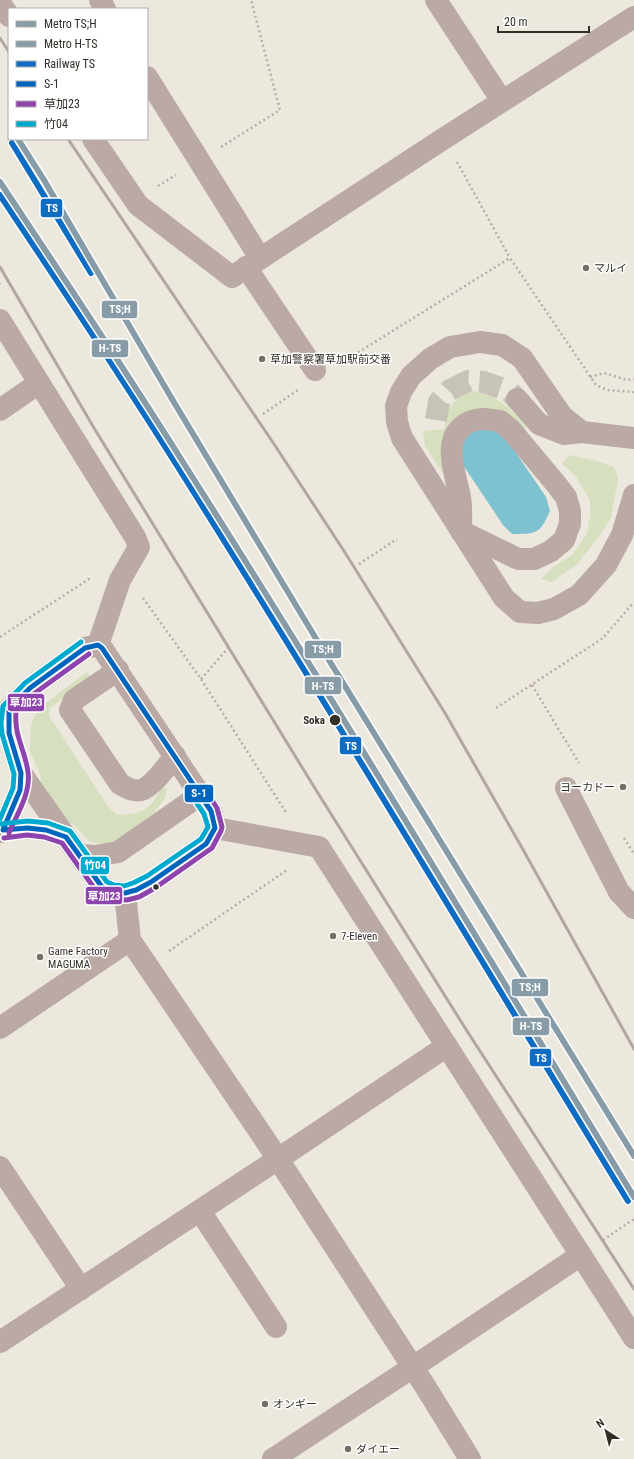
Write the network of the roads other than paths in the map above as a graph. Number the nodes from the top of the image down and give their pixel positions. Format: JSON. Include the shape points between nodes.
{"nodes":[{"id":1,"x":436,"y":0,"type":"edge"},
{"id":2,"x":0,"y":3,"type":"edge"},
{"id":3,"x":8,"y":15,"type":"edge"},
{"id":4,"x":634,"y":16,"type":"edge"},
{"id":5,"x":148,"y":79,"type":"edge"},
{"id":6,"x":502,"y":101,"type":"junction"},
{"id":7,"x":94,"y":140,"type":"edge"},
{"id":8,"x":253,"y":263,"type":"junction"},
{"id":9,"x":0,"y":320,"type":"edge"},
{"id":10,"x":309,"y":378,"type":"road end"},
{"id":11,"x":39,"y":384,"type":"junction"},
{"id":12,"x":517,"y":399,"type":"tunnel mouth"},
{"id":13,"x":0,"y":410,"type":"edge"},
{"id":14,"x":582,"y":432,"type":"junction"},
{"id":15,"x":634,"y":438,"type":"edge"},
{"id":16,"x":634,"y":495,"type":"edge"},
{"id":17,"x":462,"y":531,"type":"junction"},
{"id":18,"x":98,"y":645,"type":"junction"},
{"id":19,"x":118,"y":670,"type":"junction"},
{"id":20,"x":4,"y":706,"type":"edge"},
{"id":21,"x":175,"y":756,"type":"junction"},
{"id":22,"x":21,"y":773,"type":"junction"},
{"id":23,"x":566,"y":788,"type":"dead end"},
{"id":24,"x":200,"y":795,"type":"junction"},
{"id":25,"x":215,"y":828,"type":"junction"},
{"id":26,"x":1,"y":831,"type":"edge"},
{"id":27,"x":72,"y":846,"type":"junction"},
{"id":28,"x":125,"y":893,"type":"junction"},
{"id":29,"x":634,"y":908,"type":"edge"},
{"id":30,"x":130,"y":940,"type":"junction"},
{"id":31,"x":0,"y":1028,"type":"edge"},
{"id":32,"x":447,"y":1046,"type":"junction"},
{"id":33,"x":278,"y":1159,"type":"junction"},
{"id":34,"x":0,"y":1167,"type":"edge"},
{"id":35,"x":200,"y":1211,"type":"junction"},
{"id":36,"x":581,"y":1255,"type":"junction"},
{"id":37,"x":80,"y":1289,"type":"junction"},
{"id":38,"x":276,"y":1327,"type":"dead end"},
{"id":39,"x":634,"y":1338,"type":"edge"},
{"id":40,"x":0,"y":1342,"type":"edge"},
{"id":41,"x":413,"y":1368,"type":"junction"},
{"id":42,"x":272,"y":1459,"type":"edge"},
{"id":43,"x":470,"y":1459,"type":"edge"}],
"edges":[{"from":1,"to":6,"type":"street"},
{"from":2,"to":3,"type":"street"},
{"from":4,"to":6,"type":"street"},
{"from":5,"to":8,"type":"street","via":[[199,161]]},
{"from":6,"to":8,"type":"street"},
{"from":7,"to":8,"type":"street","via":[[138,205],[232,277]]},
{"from":8,"to":10,"type":"street"},
{"from":9,"to":11,"type":"street"},
{"from":11,"to":13,"type":"street"},
{"from":11,"to":18,"type":"street","via":[[139,547],[120,580]]},
{"from":12,"to":14,"type":"street","via":[[539,424],[564,434]]},
{"from":14,"to":15,"type":"street"},
{"from":14,"to":17,"type":"street","via":[[562,416],[522,358],[502,345],[480,342],[450,347],[430,359],[411,376],[401,392],[396,406],[397,422],[402,438]]},
{"from":16,"to":17,"type":"street","via":[[622,535],[606,565],[579,595],[554,609],[538,613],[520,612],[504,598]]},
{"from":17,"to":17,"type":"street","via":[[460,499],[451,444],[458,430],[470,421],[500,421],[566,497],[570,524],[564,540],[552,551],[534,559],[518,559]]},
{"from":18,"to":19,"type":"street"},
{"from":18,"to":20,"type":"street","via":[[85,648]]},
{"from":19,"to":21,"type":"street"},
{"from":19,"to":21,"type":"street","via":[[74,700],[70,710],[120,784],[130,790],[142,790],[157,778]]},
{"from":20,"to":22,"type":"street"},
{"from":21,"to":24,"type":"street"},
{"from":22,"to":26,"type":"street","via":[[20,790]]},
{"from":22,"to":27,"type":"street"},
{"from":23,"to":29,"type":"street","via":[[619,892]]},
{"from":24,"to":25,"type":"street","via":[[211,811]]},
{"from":24,"to":27,"type":"street","via":[[118,852],[96,856]]},
{"from":25,"to":28,"type":"street","via":[[206,844],[151,882]]},
{"from":25,"to":32,"type":"street","via":[[319,847]]},
{"from":26,"to":27,"type":"street","via":[[27,828],[46,830]]},
{"from":27,"to":28,"type":"street","via":[[102,887],[112,892]]},
{"from":28,"to":30,"type":"street"},
{"from":30,"to":31,"type":"street"},
{"from":30,"to":33,"type":"street"},
{"from":32,"to":33,"type":"street"},
{"from":32,"to":36,"type":"street"},
{"from":33,"to":35,"type":"street"},
{"from":33,"to":41,"type":"street"},
{"from":34,"to":37,"type":"street"},
{"from":35,"to":37,"type":"street"},
{"from":35,"to":38,"type":"street"},
{"from":36,"to":39,"type":"street"},
{"from":36,"to":41,"type":"street"},
{"from":37,"to":40,"type":"street"},
{"from":41,"to":42,"type":"street"},
{"from":41,"to":43,"type":"street"}]}
